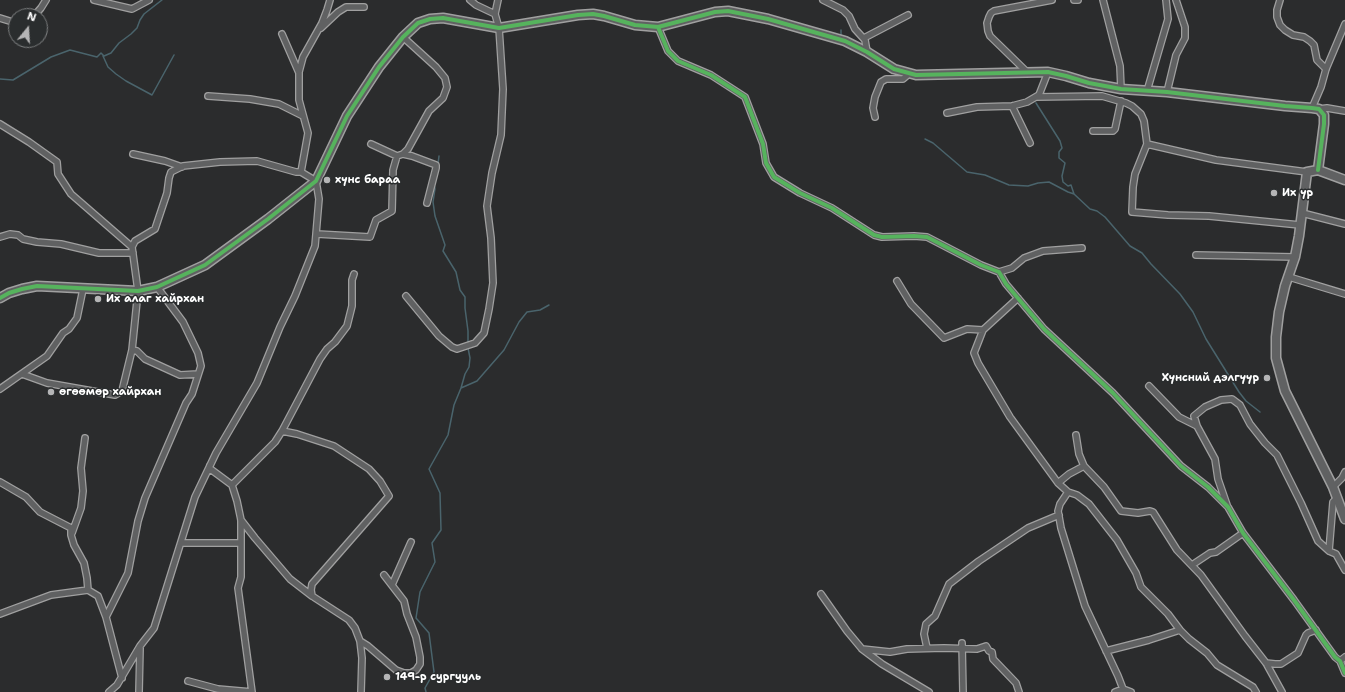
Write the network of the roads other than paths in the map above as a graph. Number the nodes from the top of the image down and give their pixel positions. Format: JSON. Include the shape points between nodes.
{"nodes":[{"id":1,"x":94,"y":0,"type":"edge"},
{"id":2,"x":149,"y":0,"type":"edge"},
{"id":3,"x":330,"y":0,"type":"edge"},
{"id":4,"x":470,"y":0,"type":"edge"},
{"id":5,"x":498,"y":0,"type":"edge"},
{"id":6,"x":823,"y":0,"type":"edge"},
{"id":7,"x":1052,"y":0,"type":"edge"},
{"id":8,"x":1074,"y":0,"type":"edge"},
{"id":9,"x":1078,"y":0,"type":"edge"},
{"id":10,"x":1103,"y":0,"type":"edge"},
{"id":11,"x":1166,"y":0,"type":"edge"},
{"id":12,"x":1176,"y":0,"type":"edge"},
{"id":13,"x":1280,"y":0,"type":"edge"},
{"id":14,"x":364,"y":7,"type":"dead end"},
{"id":15,"x":495,"y":14,"type":"junction"},
{"id":16,"x":908,"y":15,"type":"dead end"},
{"id":17,"x":1345,"y":24,"type":"edge"},
{"id":18,"x":658,"y":27,"type":"junction"},
{"id":19,"x":499,"y":28,"type":"junction"},
{"id":20,"x":282,"y":34,"type":"dead end"},
{"id":21,"x":313,"y":37,"type":"junction"},
{"id":22,"x":403,"y":37,"type":"junction"},
{"id":23,"x":864,"y":38,"type":"junction"},
{"id":24,"x":866,"y":52,"type":"junction"},
{"id":25,"x":1326,"y":69,"type":"junction"},
{"id":26,"x":1026,"y":72,"type":"junction"},
{"id":27,"x":1048,"y":72,"type":"junction"},
{"id":28,"x":299,"y":73,"type":"junction"},
{"id":29,"x":910,"y":73,"type":"junction"},
{"id":30,"x":1103,"y":86,"type":"junction"},
{"id":31,"x":1121,"y":90,"type":"junction"},
{"id":32,"x":1147,"y":92,"type":"junction"},
{"id":33,"x":1167,"y":92,"type":"junction"},
{"id":34,"x":208,"y":96,"type":"dead end"},
{"id":35,"x":1102,"y":96,"type":"junction"},
{"id":36,"x":1036,"y":97,"type":"junction"},
{"id":37,"x":1122,"y":101,"type":"junction"},
{"id":38,"x":1012,"y":106,"type":"junction"},
{"id":39,"x":1316,"y":108,"type":"junction"},
{"id":40,"x":1345,"y":111,"type":"edge"},
{"id":41,"x":947,"y":113,"type":"dead end"},
{"id":42,"x":303,"y":116,"type":"junction"},
{"id":43,"x":876,"y":117,"type":"dead end"},
{"id":44,"x":0,"y":124,"type":"edge"},
{"id":45,"x":1093,"y":131,"type":"dead end"},
{"id":46,"x":1030,"y":142,"type":"dead end"},
{"id":47,"x":371,"y":144,"type":"dead end"},
{"id":48,"x":1148,"y":144,"type":"junction"},
{"id":49,"x":132,"y":154,"type":"dead end"},
{"id":50,"x":400,"y":155,"type":"junction"},
{"id":51,"x":182,"y":167,"type":"junction"},
{"id":52,"x":1318,"y":170,"type":"junction"},
{"id":53,"x":301,"y":172,"type":"junction"},
{"id":54,"x":1307,"y":172,"type":"junction"},
{"id":55,"x":1345,"y":180,"type":"edge"},
{"id":56,"x":316,"y":181,"type":"junction"},
{"id":57,"x":427,"y":203,"type":"dead end"},
{"id":58,"x":1302,"y":213,"type":"junction"},
{"id":59,"x":1345,"y":224,"type":"edge"},
{"id":60,"x":1300,"y":225,"type":"junction"},
{"id":61,"x":317,"y":234,"type":"junction"},
{"id":62,"x":0,"y":237,"type":"edge"},
{"id":63,"x":1082,"y":248,"type":"dead end"},
{"id":64,"x":133,"y":250,"type":"junction"},
{"id":65,"x":1196,"y":255,"type":"dead end"},
{"id":66,"x":1295,"y":257,"type":"junction"},
{"id":67,"x":999,"y":272,"type":"junction"},
{"id":68,"x":354,"y":274,"type":"dead end"},
{"id":69,"x":1289,"y":277,"type":"junction"},
{"id":70,"x":897,"y":281,"type":"dead end"},
{"id":71,"x":157,"y":287,"type":"junction"},
{"id":72,"x":83,"y":289,"type":"junction"},
{"id":73,"x":138,"y":291,"type":"junction"},
{"id":74,"x":1345,"y":294,"type":"edge"},
{"id":75,"x":406,"y":296,"type":"dead end"},
{"id":76,"x":0,"y":298,"type":"edge"},
{"id":77,"x":1018,"y":298,"type":"junction"},
{"id":78,"x":983,"y":330,"type":"junction"},
{"id":79,"x":132,"y":350,"type":"junction"},
{"id":80,"x":22,"y":374,"type":"junction"},
{"id":81,"x":198,"y":374,"type":"junction"},
{"id":82,"x":1149,"y":386,"type":"dead end"},
{"id":83,"x":0,"y":389,"type":"edge"},
{"id":84,"x":1197,"y":426,"type":"junction"},
{"id":85,"x":282,"y":431,"type":"junction"},
{"id":86,"x":1076,"y":435,"type":"dead end"},
{"id":87,"x":85,"y":438,"type":"dead end"},
{"id":88,"x":1084,"y":466,"type":"junction"},
{"id":89,"x":208,"y":468,"type":"junction"},
{"id":90,"x":1345,"y":472,"type":"edge"},
{"id":91,"x":0,"y":482,"type":"edge"},
{"id":92,"x":1058,"y":483,"type":"junction"},
{"id":93,"x":232,"y":485,"type":"junction"},
{"id":94,"x":1333,"y":487,"type":"junction"},
{"id":95,"x":1068,"y":492,"type":"junction"},
{"id":96,"x":1337,"y":498,"type":"junction"},
{"id":97,"x":1228,"y":507,"type":"junction"},
{"id":98,"x":1059,"y":515,"type":"junction"},
{"id":99,"x":241,"y":520,"type":"junction"},
{"id":100,"x":1345,"y":520,"type":"edge"},
{"id":101,"x":1243,"y":533,"type":"junction"},
{"id":102,"x":71,"y":535,"type":"junction"},
{"id":103,"x":411,"y":542,"type":"dead end"},
{"id":104,"x":181,"y":543,"type":"junction"},
{"id":105,"x":240,"y":543,"type":"junction"},
{"id":106,"x":1329,"y":551,"type":"junction"},
{"id":107,"x":1192,"y":565,"type":"junction"},
{"id":108,"x":1345,"y":570,"type":"edge"},
{"id":109,"x":384,"y":574,"type":"dead end"},
{"id":110,"x":392,"y":585,"type":"junction"},
{"id":111,"x":88,"y":590,"type":"junction"},
{"id":112,"x":820,"y":594,"type":"dead end"},
{"id":113,"x":312,"y":596,"type":"junction"},
{"id":114,"x":0,"y":614,"type":"edge"},
{"id":115,"x":106,"y":617,"type":"junction"},
{"id":116,"x":1180,"y":630,"type":"junction"},
{"id":117,"x":1316,"y":630,"type":"junction"},
{"id":118,"x":360,"y":641,"type":"junction"},
{"id":119,"x":140,"y":646,"type":"junction"},
{"id":120,"x":962,"y":646,"type":"junction"},
{"id":121,"x":927,"y":648,"type":"junction"},
{"id":122,"x":862,"y":649,"type":"junction"},
{"id":123,"x":1106,"y":651,"type":"junction"},
{"id":124,"x":1342,"y":659,"type":"edge"},
{"id":125,"x":1266,"y":662,"type":"junction"},
{"id":126,"x":1345,"y":673,"type":"edge"},
{"id":127,"x":122,"y":678,"type":"junction"},
{"id":128,"x":188,"y":681,"type":"dead end"},
{"id":129,"x":1123,"y":689,"type":"junction"},
{"id":130,"x":109,"y":692,"type":"edge"},
{"id":131,"x":139,"y":692,"type":"edge"},
{"id":132,"x":252,"y":692,"type":"edge"},
{"id":133,"x":361,"y":692,"type":"edge"},
{"id":134,"x":929,"y":692,"type":"edge"},
{"id":135,"x":963,"y":692,"type":"edge"},
{"id":136,"x":1019,"y":692,"type":"edge"},
{"id":137,"x":1115,"y":692,"type":"edge"},
{"id":138,"x":1131,"y":692,"type":"edge"},
{"id":139,"x":1256,"y":692,"type":"edge"},
{"id":140,"x":1282,"y":692,"type":"edge"}],
"edges":[{"from":1,"to":2,"type":"street","via":[[132,9]]},
{"from":3,"to":21,"type":"street"},
{"from":4,"to":15,"type":"street"},
{"from":5,"to":15,"type":"street"},
{"from":6,"to":23,"type":"street","via":[[845,12]]},
{"from":7,"to":26,"type":"street","via":[[994,11],[989,17],[990,36]]},
{"from":8,"to":9,"type":"street"},
{"from":10,"to":31,"type":"street","via":[[1120,66]]},
{"from":11,"to":32,"type":"street","via":[[1168,19]]},
{"from":12,"to":33,"type":"street","via":[[1185,27],[1185,38],[1176,55]]},
{"from":13,"to":25,"type":"street","via":[[1277,10],[1280,24],[1293,35],[1310,41],[1314,45],[1317,60]]},
{"from":14,"to":21,"type":"street","via":[[346,7]]},
{"from":15,"to":19,"type":"street"},
{"from":16,"to":23,"type":"street"},
{"from":17,"to":25,"type":"street"},
{"from":18,"to":19,"type":"street","via":[[635,25],[593,14]]},
{"from":18,"to":24,"type":"street","via":[[715,12],[728,12],[809,30],[845,41]]},
{"from":18,"to":67,"type":"street","via":[[668,51],[678,61],[711,75],[745,97],[763,144],[766,163],[774,177],[832,208],[874,235],[927,237]]},
{"from":19,"to":22,"type":"street","via":[[443,18],[430,19],[418,23]]},
{"from":19,"to":75,"type":"street","via":[[503,89],[501,135],[492,173],[488,206],[493,283],[484,333],[475,344],[457,349],[438,336]]},
{"from":20,"to":28,"type":"street"},
{"from":21,"to":28,"type":"street","via":[[303,56]]},
{"from":22,"to":50,"type":"street","via":[[436,67],[447,87],[443,98],[429,111],[408,149]]},
{"from":22,"to":56,"type":"street","via":[[379,66],[347,116]]},
{"from":23,"to":24,"type":"street"},
{"from":24,"to":29,"type":"street","via":[[894,69]]},
{"from":25,"to":39,"type":"street"},
{"from":26,"to":27,"type":"street"},
{"from":26,"to":29,"type":"street","via":[[916,75]]},
{"from":27,"to":30,"type":"street"},
{"from":27,"to":36,"type":"street"},
{"from":28,"to":42,"type":"street","via":[[299,100]]},
{"from":29,"to":43,"type":"street","via":[[903,78],[886,79],[881,82],[873,108]]},
{"from":30,"to":31,"type":"street"},
{"from":30,"to":35,"type":"street"},
{"from":31,"to":32,"type":"street"},
{"from":32,"to":33,"type":"street"},
{"from":33,"to":39,"type":"street"},
{"from":34,"to":42,"type":"street","via":[[279,104]]},
{"from":35,"to":36,"type":"street"},
{"from":35,"to":37,"type":"street"},
{"from":36,"to":38,"type":"street"},
{"from":37,"to":45,"type":"street","via":[[1113,131]]},
{"from":37,"to":48,"type":"street","via":[[1141,114]]},
{"from":38,"to":41,"type":"street","via":[[977,107]]},
{"from":38,"to":46,"type":"street"},
{"from":39,"to":40,"type":"street"},
{"from":39,"to":52,"type":"street","via":[[1324,115]]},
{"from":42,"to":53,"type":"street","via":[[308,133]]},
{"from":44,"to":64,"type":"street","via":[[57,162],[58,174],[71,194]]},
{"from":47,"to":50,"type":"street"},
{"from":48,"to":54,"type":"street","via":[[1216,160]]},
{"from":48,"to":60,"type":"street","via":[[1135,174],[1132,212]]},
{"from":49,"to":51,"type":"street"},
{"from":50,"to":57,"type":"street","via":[[436,165]]},
{"from":50,"to":61,"type":"street","via":[[393,170],[392,211],[376,220],[370,237]]},
{"from":51,"to":53,"type":"street","via":[[258,161]]},
{"from":51,"to":64,"type":"street","via":[[171,172],[155,229],[135,241]]},
{"from":52,"to":54,"type":"street"},
{"from":52,"to":55,"type":"street"},
{"from":53,"to":56,"type":"street"},
{"from":54,"to":58,"type":"street"},
{"from":56,"to":61,"type":"street","via":[[319,199]]},
{"from":56,"to":71,"type":"street","via":[[205,265]]},
{"from":58,"to":59,"type":"street"},
{"from":58,"to":60,"type":"street"},
{"from":60,"to":66,"type":"street"},
{"from":61,"to":89,"type":"street","via":[[315,246],[258,383],[216,453],[211,467]]},
{"from":62,"to":64,"type":"street","via":[[18,235],[23,239],[37,242],[100,252]]},
{"from":63,"to":67,"type":"street","via":[[1043,251]]},
{"from":64,"to":73,"type":"street"},
{"from":65,"to":66,"type":"street"},
{"from":66,"to":69,"type":"street"},
{"from":67,"to":77,"type":"street"},
{"from":68,"to":85,"type":"street","via":[[352,306],[347,326],[326,349]]},
{"from":69,"to":74,"type":"street"},
{"from":69,"to":94,"type":"street","via":[[1276,329],[1276,358],[1285,391]]},
{"from":70,"to":78,"type":"street","via":[[911,304],[944,338],[968,329]]},
{"from":71,"to":73,"type":"street"},
{"from":71,"to":81,"type":"street","via":[[189,332],[201,366]]},
{"from":72,"to":73,"type":"street"},
{"from":72,"to":76,"type":"street","via":[[37,286]]},
{"from":72,"to":80,"type":"street","via":[[77,318],[47,356]]},
{"from":73,"to":79,"type":"street"},
{"from":77,"to":78,"type":"street"},
{"from":77,"to":97,"type":"street","via":[[1044,329],[1113,393],[1181,466]]},
{"from":78,"to":92,"type":"street","via":[[974,353],[978,363],[1010,417]]},
{"from":79,"to":80,"type":"street","via":[[122,391],[115,394],[47,383]]},
{"from":79,"to":81,"type":"street","via":[[180,375]]},
{"from":80,"to":83,"type":"street"},
{"from":81,"to":115,"type":"street","via":[[192,394],[145,498],[128,573]]},
{"from":82,"to":84,"type":"street","via":[[1179,418]]},
{"from":84,"to":97,"type":"street","via":[[1215,459],[1218,479]]},
{"from":84,"to":106,"type":"street","via":[[1194,416],[1205,407],[1221,400],[1232,399],[1240,405],[1250,424],[1278,455],[1318,541]]},
{"from":85,"to":93,"type":"street","via":[[275,442]]},
{"from":85,"to":113,"type":"street","via":[[334,446],[369,469],[389,496],[312,584]]},
{"from":86,"to":88,"type":"street"},
{"from":87,"to":102,"type":"street","via":[[81,468],[81,508]]},
{"from":88,"to":92,"type":"street"},
{"from":88,"to":107,"type":"street","via":[[1104,487],[1121,511],[1153,512],[1177,550]]},
{"from":89,"to":93,"type":"street"},
{"from":89,"to":104,"type":"street","via":[[190,511]]},
{"from":90,"to":94,"type":"street"},
{"from":91,"to":102,"type":"street","via":[[26,497],[40,512],[71,528]]},
{"from":92,"to":95,"type":"street"},
{"from":93,"to":99,"type":"street"},
{"from":94,"to":96,"type":"street"},
{"from":95,"to":98,"type":"street","via":[[1060,504]]},
{"from":95,"to":116,"type":"street","via":[[1089,504],[1117,540],[1136,572],[1141,587]]},
{"from":96,"to":100,"type":"street"},
{"from":96,"to":106,"type":"street","via":[[1333,502]]},
{"from":97,"to":101,"type":"street"},
{"from":98,"to":121,"type":"street","via":[[1028,528],[950,584],[935,616],[926,624],[924,634]]},
{"from":98,"to":123,"type":"street","via":[[1086,606]]},
{"from":99,"to":105,"type":"street"},
{"from":99,"to":113,"type":"street","via":[[290,579]]},
{"from":101,"to":107,"type":"street"},
{"from":101,"to":117,"type":"street"},
{"from":102,"to":111,"type":"street","via":[[84,563]]},
{"from":103,"to":110,"type":"street"},
{"from":104,"to":105,"type":"street"},
{"from":104,"to":119,"type":"street","via":[[154,628]]},
{"from":105,"to":132,"type":"street","via":[[241,577],[238,588]]},
{"from":106,"to":108,"type":"street","via":[[1336,554]]},
{"from":107,"to":125,"type":"street"},
{"from":109,"to":110,"type":"street"},
{"from":110,"to":118,"type":"street","via":[[404,601],[416,637],[420,664],[411,673],[396,670]]},
{"from":111,"to":114,"type":"street","via":[[51,595]]},
{"from":111,"to":115,"type":"street","via":[[98,596]]},
{"from":112,"to":122,"type":"street"},
{"from":113,"to":118,"type":"street","via":[[349,620]]},
{"from":115,"to":127,"type":"street"},
{"from":116,"to":123,"type":"street"},
{"from":116,"to":139,"type":"street","via":[[1217,665]]},
{"from":117,"to":124,"type":"street","via":[[1335,657]]},
{"from":117,"to":125,"type":"street","via":[[1306,635],[1298,653],[1281,664]]},
{"from":118,"to":133,"type":"street"},
{"from":119,"to":127,"type":"street"},
{"from":119,"to":131,"type":"street"},
{"from":120,"to":121,"type":"street"},
{"from":120,"to":135,"type":"street"},
{"from":120,"to":136,"type":"street","via":[[977,649],[986,646],[992,652],[993,659],[1016,683]]},
{"from":121,"to":122,"type":"street","via":[[890,652]]},
{"from":122,"to":134,"type":"street"},
{"from":123,"to":129,"type":"street"},
{"from":124,"to":126,"type":"street"},
{"from":125,"to":140,"type":"street"},
{"from":127,"to":130,"type":"street"},
{"from":128,"to":132,"type":"street","via":[[218,689]]},
{"from":129,"to":137,"type":"street"},
{"from":129,"to":138,"type":"street"}]}
